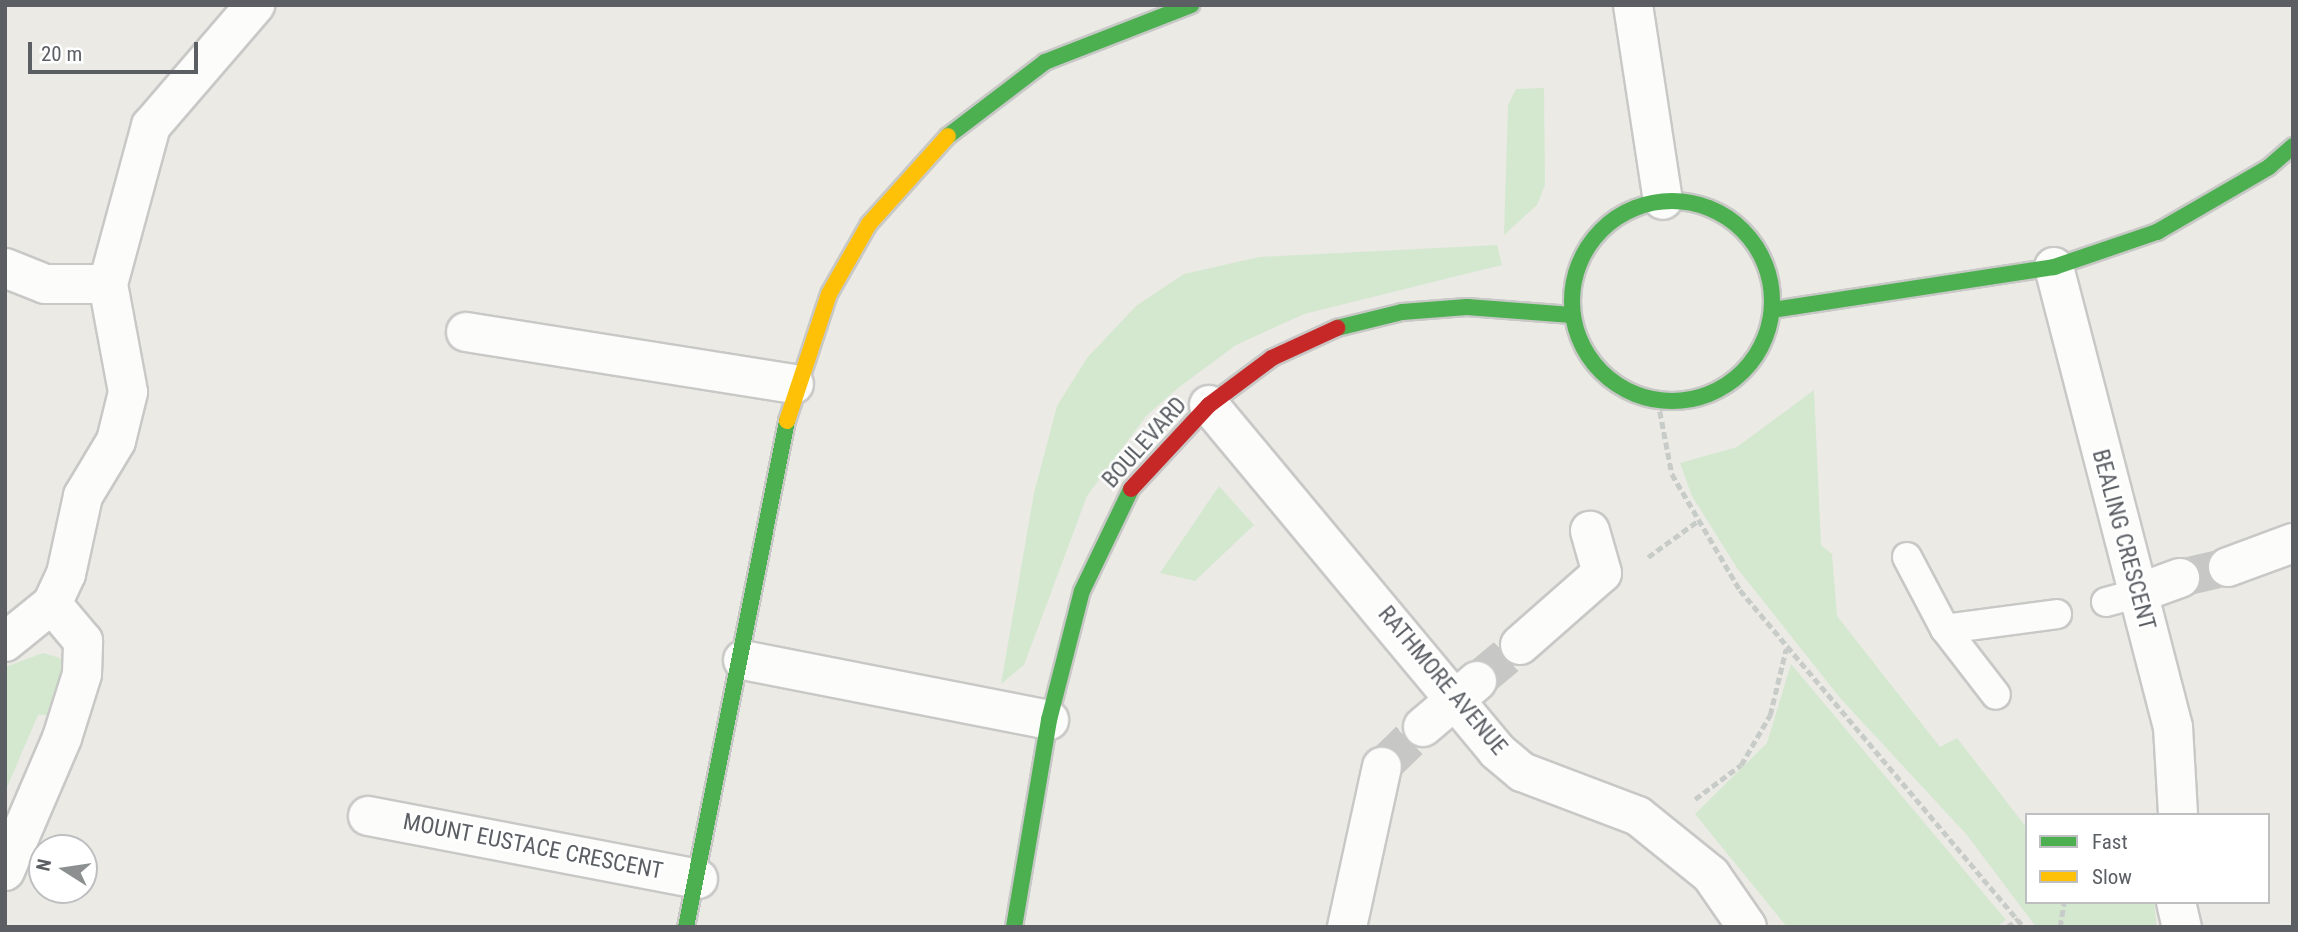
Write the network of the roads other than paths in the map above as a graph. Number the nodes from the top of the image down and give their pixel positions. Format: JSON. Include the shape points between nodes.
{"nodes":[{"id":1,"x":255,"y":5,"type":"edge"},
{"id":2,"x":1191,"y":5,"type":"edge"},
{"id":3,"x":1633,"y":5,"type":"edge"},
{"id":4,"x":2293,"y":146,"type":"edge"},
{"id":5,"x":1663,"y":200,"type":"junction"},
{"id":6,"x":2054,"y":267,"type":"junction"},
{"id":7,"x":5,"y":268,"type":"edge"},
{"id":8,"x":108,"y":284,"type":"junction"},
{"id":9,"x":1773,"y":310,"type":"junction"},
{"id":10,"x":1572,"y":315,"type":"junction"},
{"id":11,"x":466,"y":332,"type":"dead end"},
{"id":12,"x":794,"y":384,"type":"junction"},
{"id":13,"x":1209,"y":405,"type":"junction"},
{"id":14,"x":1590,"y":531,"type":"dead end"},
{"id":15,"x":2293,"y":543,"type":"edge"},
{"id":16,"x":1907,"y":557,"type":"dead end"},
{"id":17,"x":2228,"y":567,"type":"tunnel mouth"},
{"id":18,"x":2180,"y":578,"type":"tunnel mouth"},
{"id":19,"x":2121,"y":598,"type":"junction"},
{"id":20,"x":52,"y":604,"type":"junction"},
{"id":21,"x":2057,"y":614,"type":"dead end"},
{"id":22,"x":1945,"y":629,"type":"junction"},
{"id":23,"x":5,"y":642,"type":"edge"},
{"id":24,"x":1520,"y":645,"type":"tunnel mouth"},
{"id":25,"x":743,"y":660,"type":"junction"},
{"id":26,"x":1467,"y":689,"type":"junction"},
{"id":27,"x":1996,"y":695,"type":"dead end"},
{"id":28,"x":1049,"y":720,"type":"junction"},
{"id":29,"x":1423,"y":727,"type":"tunnel mouth"},
{"id":30,"x":1382,"y":767,"type":"tunnel mouth"},
{"id":31,"x":2178,"y":813,"type":"edge"},
{"id":32,"x":368,"y":816,"type":"dead end"},
{"id":33,"x":5,"y":871,"type":"edge"},
{"id":34,"x":698,"y":879,"type":"junction"},
{"id":35,"x":2176,"y":904,"type":"edge"},
{"id":36,"x":686,"y":927,"type":"edge"},
{"id":37,"x":1014,"y":927,"type":"edge"},
{"id":38,"x":1347,"y":927,"type":"edge"},
{"id":39,"x":1747,"y":927,"type":"edge"},
{"id":40,"x":2182,"y":927,"type":"edge"}],
"edges":[{"from":1,"to":8,"type":"street","via":[[151,126]]},
{"from":2,"to":12,"type":"street","via":[[1142,19],[1045,62],[965,118],[869,224],[829,294]]},
{"from":3,"to":5,"type":"street"},
{"from":4,"to":6,"type":"street","via":[[2269,167],[2157,232]]},
{"from":5,"to":9,"type":"street","via":[[1698,203],[1730,218],[1754,243],[1770,275]]},
{"from":5,"to":10,"type":"street","via":[[1632,208],[1604,226],[1584,251],[1573,282]]},
{"from":6,"to":9,"type":"street"},
{"from":6,"to":19,"type":"street","name":"BEALING CRESCENT"},
{"from":7,"to":8,"type":"street","via":[[45,284]]},
{"from":8,"to":20,"type":"street","via":[[128,392],[116,441],[83,496],[66,575]]},
{"from":9,"to":10,"type":"street","via":[[1747,368],[1721,389],[1691,400],[1658,401],[1627,392],[1601,373],[1581,346]]},
{"from":10,"to":13,"type":"street","name":"BOULEVARD","via":[[1467,307],[1402,312],[1342,327],[1272,358]]},
{"from":11,"to":12,"type":"street"},
{"from":12,"to":25,"type":"street"},
{"from":13,"to":26,"type":"street","name":"RATHMORE AVENUE"},
{"from":13,"to":28,"type":"street","name":"BOULEVARD","via":[[1118,506],[1082,591]]},
{"from":14,"to":24,"type":"street","via":[[1602,573]]},
{"from":15,"to":17,"type":"street"},
{"from":16,"to":22,"type":"lane"},
{"from":18,"to":19,"type":"street"},
{"from":19,"to":31,"type":"street","name":"BEALING CRESCENT","via":[[2173,727]]},
{"from":20,"to":23,"type":"street"},
{"from":20,"to":33,"type":"street","via":[[83,641],[82,674],[58,750]]},
{"from":21,"to":22,"type":"lane"},
{"from":22,"to":27,"type":"lane"},
{"from":25,"to":28,"type":"street"},
{"from":25,"to":34,"type":"street"},
{"from":26,"to":29,"type":"street"},
{"from":26,"to":39,"type":"street","name":"RATHMORE AVENUE","via":[[1522,772],[1617,807],[1655,829],[1711,875]]},
{"from":28,"to":37,"type":"street","name":"BOULEVARD"},
{"from":30,"to":38,"type":"street"},
{"from":32,"to":34,"type":"street","name":"MOUNT EUSTACE CRESCENT"},
{"from":34,"to":36,"type":"street"},
{"from":35,"to":40,"type":"street"}]}
